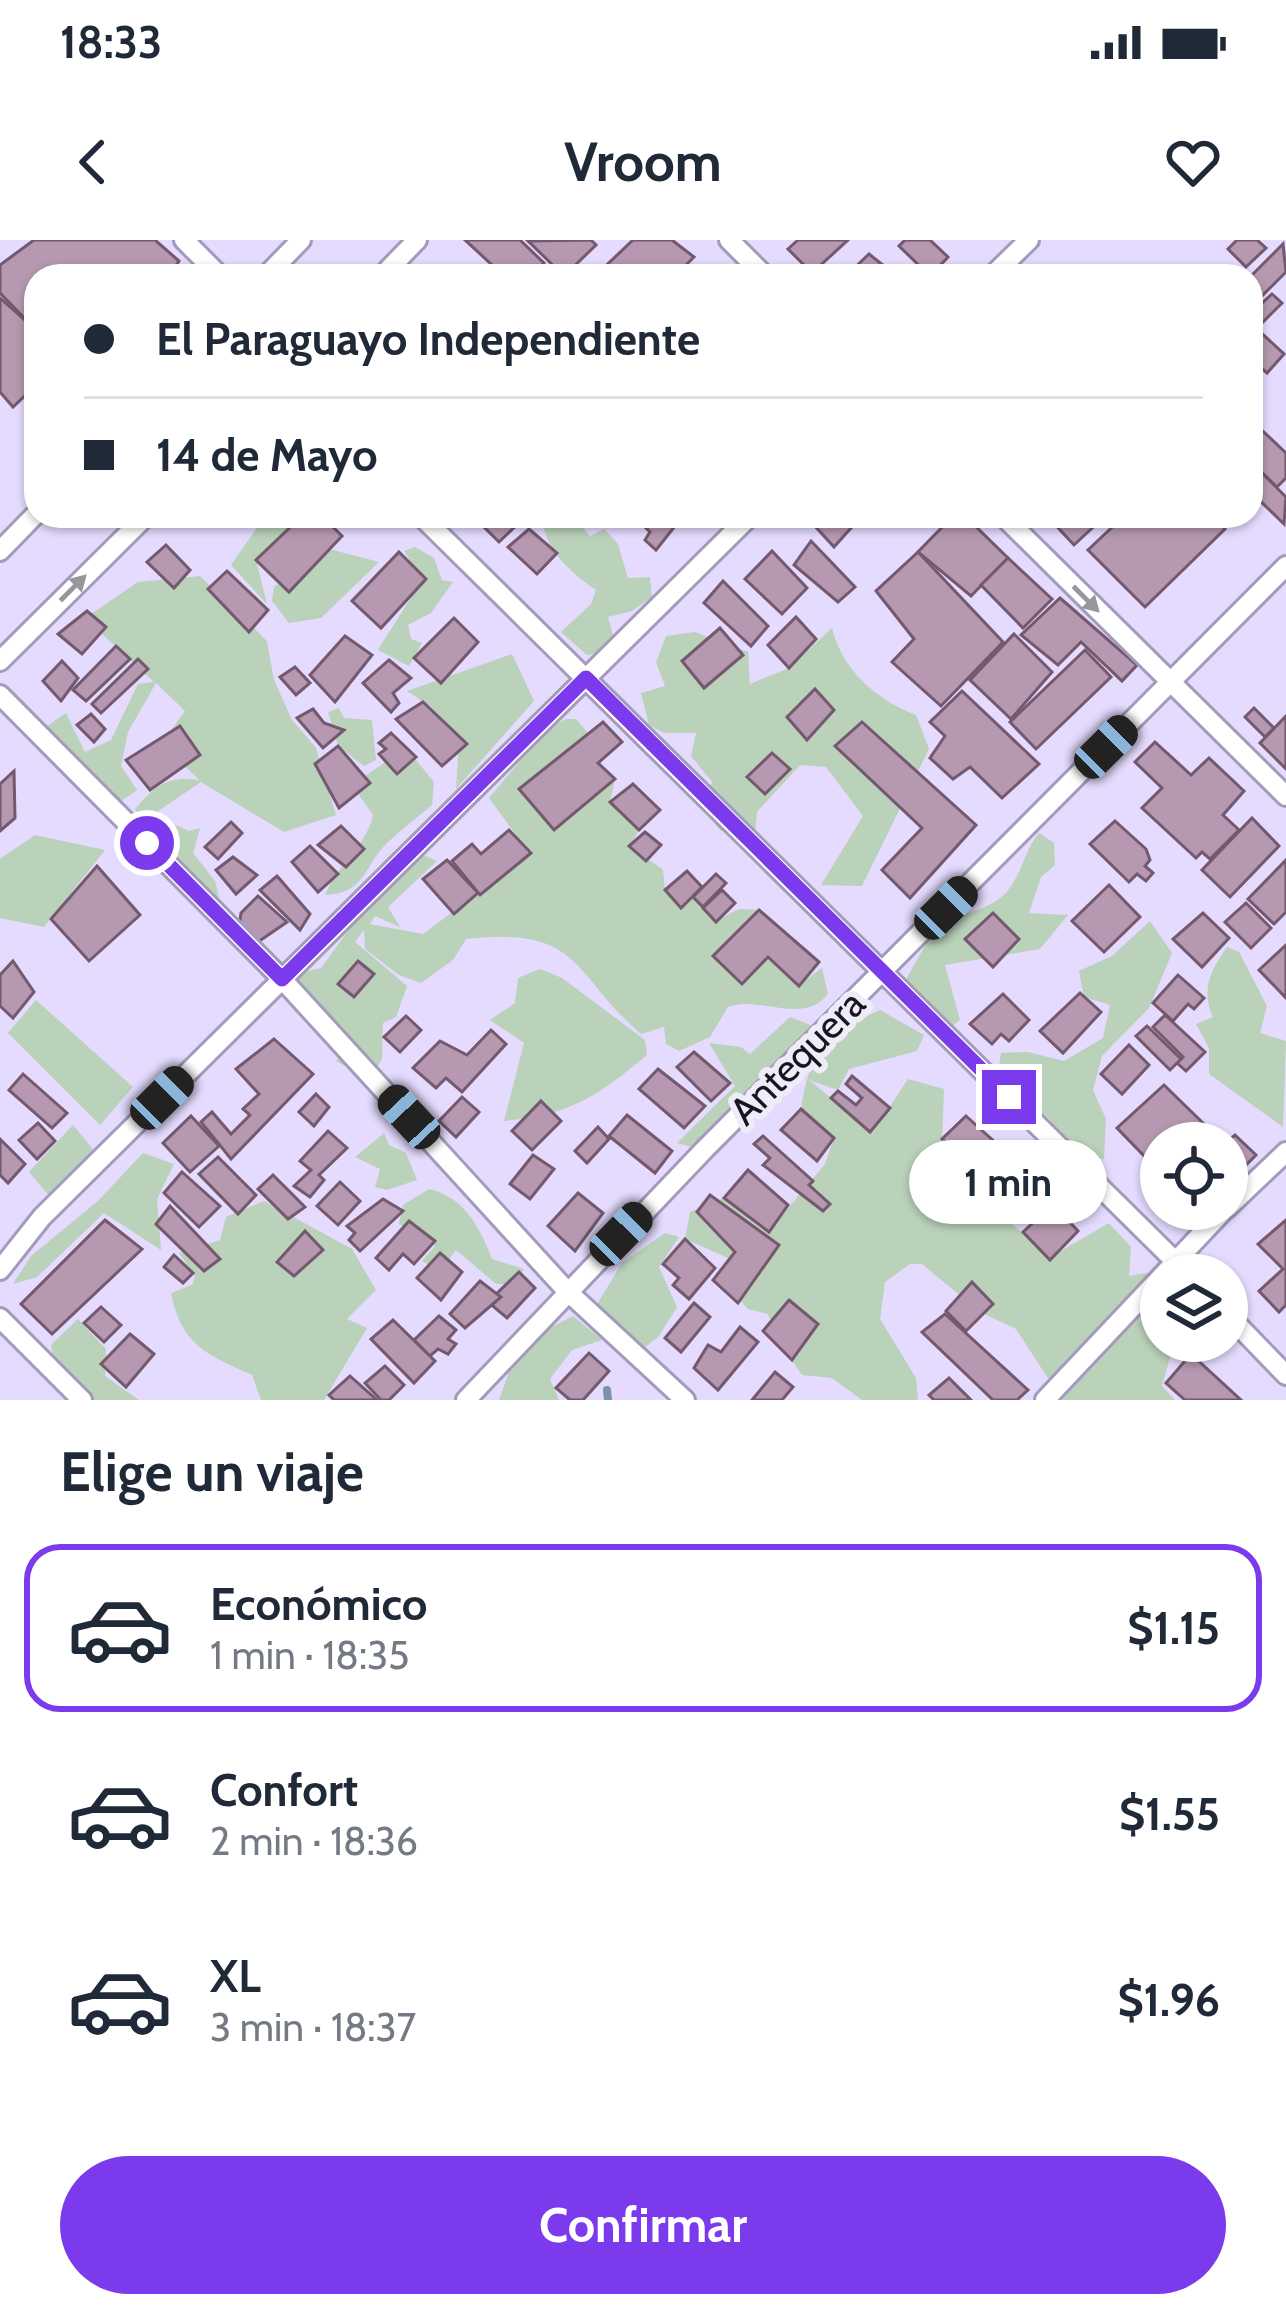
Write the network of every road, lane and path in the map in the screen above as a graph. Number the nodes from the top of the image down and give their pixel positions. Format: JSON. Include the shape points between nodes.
{"nodes":[{"id":1,"x":184,"y":240,"type":"edge"},
{"id":2,"x":301,"y":240,"type":"edge"},
{"id":3,"x":417,"y":240,"type":"edge"},
{"id":4,"x":729,"y":240,"type":"edge"},
{"id":5,"x":1029,"y":240,"type":"edge"},
{"id":6,"x":208,"y":264,"type":"edge"},
{"id":7,"x":278,"y":264,"type":"edge"},
{"id":8,"x":394,"y":264,"type":"edge"},
{"id":9,"x":753,"y":264,"type":"edge"},
{"id":10,"x":1004,"y":264,"type":"edge"},
{"id":11,"x":24,"y":526,"type":"edge"},
{"id":12,"x":134,"y":528,"type":"edge"},
{"id":13,"x":433,"y":528,"type":"edge"},
{"id":14,"x":738,"y":528,"type":"edge"},
{"id":15,"x":1016,"y":528,"type":"edge"},
{"id":16,"x":1,"y":549,"type":"edge"},
{"id":17,"x":1286,"y":566,"type":"edge"},
{"id":18,"x":0,"y":661,"type":"edge"},
{"id":19,"x":586,"y":678,"type":"junction"},
{"id":20,"x":1169,"y":683,"type":"junction"},
{"id":21,"x":0,"y":695,"type":"edge"},
{"id":22,"x":1286,"y":796,"type":"edge"},
{"id":23,"x":882,"y":971,"type":"junction"},
{"id":24,"x":282,"y":979,"type":"junction"},
{"id":25,"x":1286,"y":1152,"type":"edge"},
{"id":26,"x":1248,"y":1187,"type":"edge"},
{"id":27,"x":1203,"y":1230,"type":"edge"},
{"id":28,"x":1168,"y":1254,"type":"edge"},
{"id":29,"x":1178,"y":1254,"type":"edge"},
{"id":30,"x":0,"y":1270,"type":"edge"},
{"id":31,"x":566,"y":1290,"type":"junction"},
{"id":32,"x":1140,"y":1295,"type":"edge"},
{"id":33,"x":0,"y":1318,"type":"edge"},
{"id":34,"x":1248,"y":1336,"type":"edge"},
{"id":35,"x":1286,"y":1375,"type":"edge"},
{"id":36,"x":82,"y":1400,"type":"edge"},
{"id":37,"x":466,"y":1400,"type":"edge"},
{"id":38,"x":685,"y":1400,"type":"edge"},
{"id":39,"x":1045,"y":1400,"type":"edge"}],
"edges":[{"from":1,"to":6,"type":"street"},
{"from":2,"to":7,"type":"street"},
{"from":3,"to":8,"type":"street"},
{"from":4,"to":9,"type":"street"},
{"from":5,"to":10,"type":"street"},
{"from":11,"to":16,"type":"street"},
{"from":18,"to":12,"type":"street","one_way":true},
{"from":13,"to":19,"type":"street"},
{"from":14,"to":19,"type":"street"},
{"from":15,"to":20,"type":"street","one_way":true},
{"from":17,"to":20,"type":"street","name":"Antequera"},
{"from":19,"to":23,"type":"street"},
{"from":19,"to":24,"type":"street"},
{"from":20,"to":22,"type":"street"},
{"from":20,"to":23,"type":"street","name":"Antequera"},
{"from":21,"to":24,"type":"street"},
{"from":23,"to":28,"type":"street"},
{"from":23,"to":31,"type":"street","name":"Antequera"},
{"from":24,"to":30,"type":"street","via":[[42,1216]]},
{"from":24,"to":31,"type":"street"},
{"from":25,"to":26,"type":"street"},
{"from":27,"to":29,"type":"street"},
{"from":31,"to":37,"type":"street","name":"Antequera"},
{"from":31,"to":38,"type":"street"},
{"from":32,"to":39,"type":"street"},
{"from":33,"to":36,"type":"street"},
{"from":34,"to":35,"type":"street"}]}
